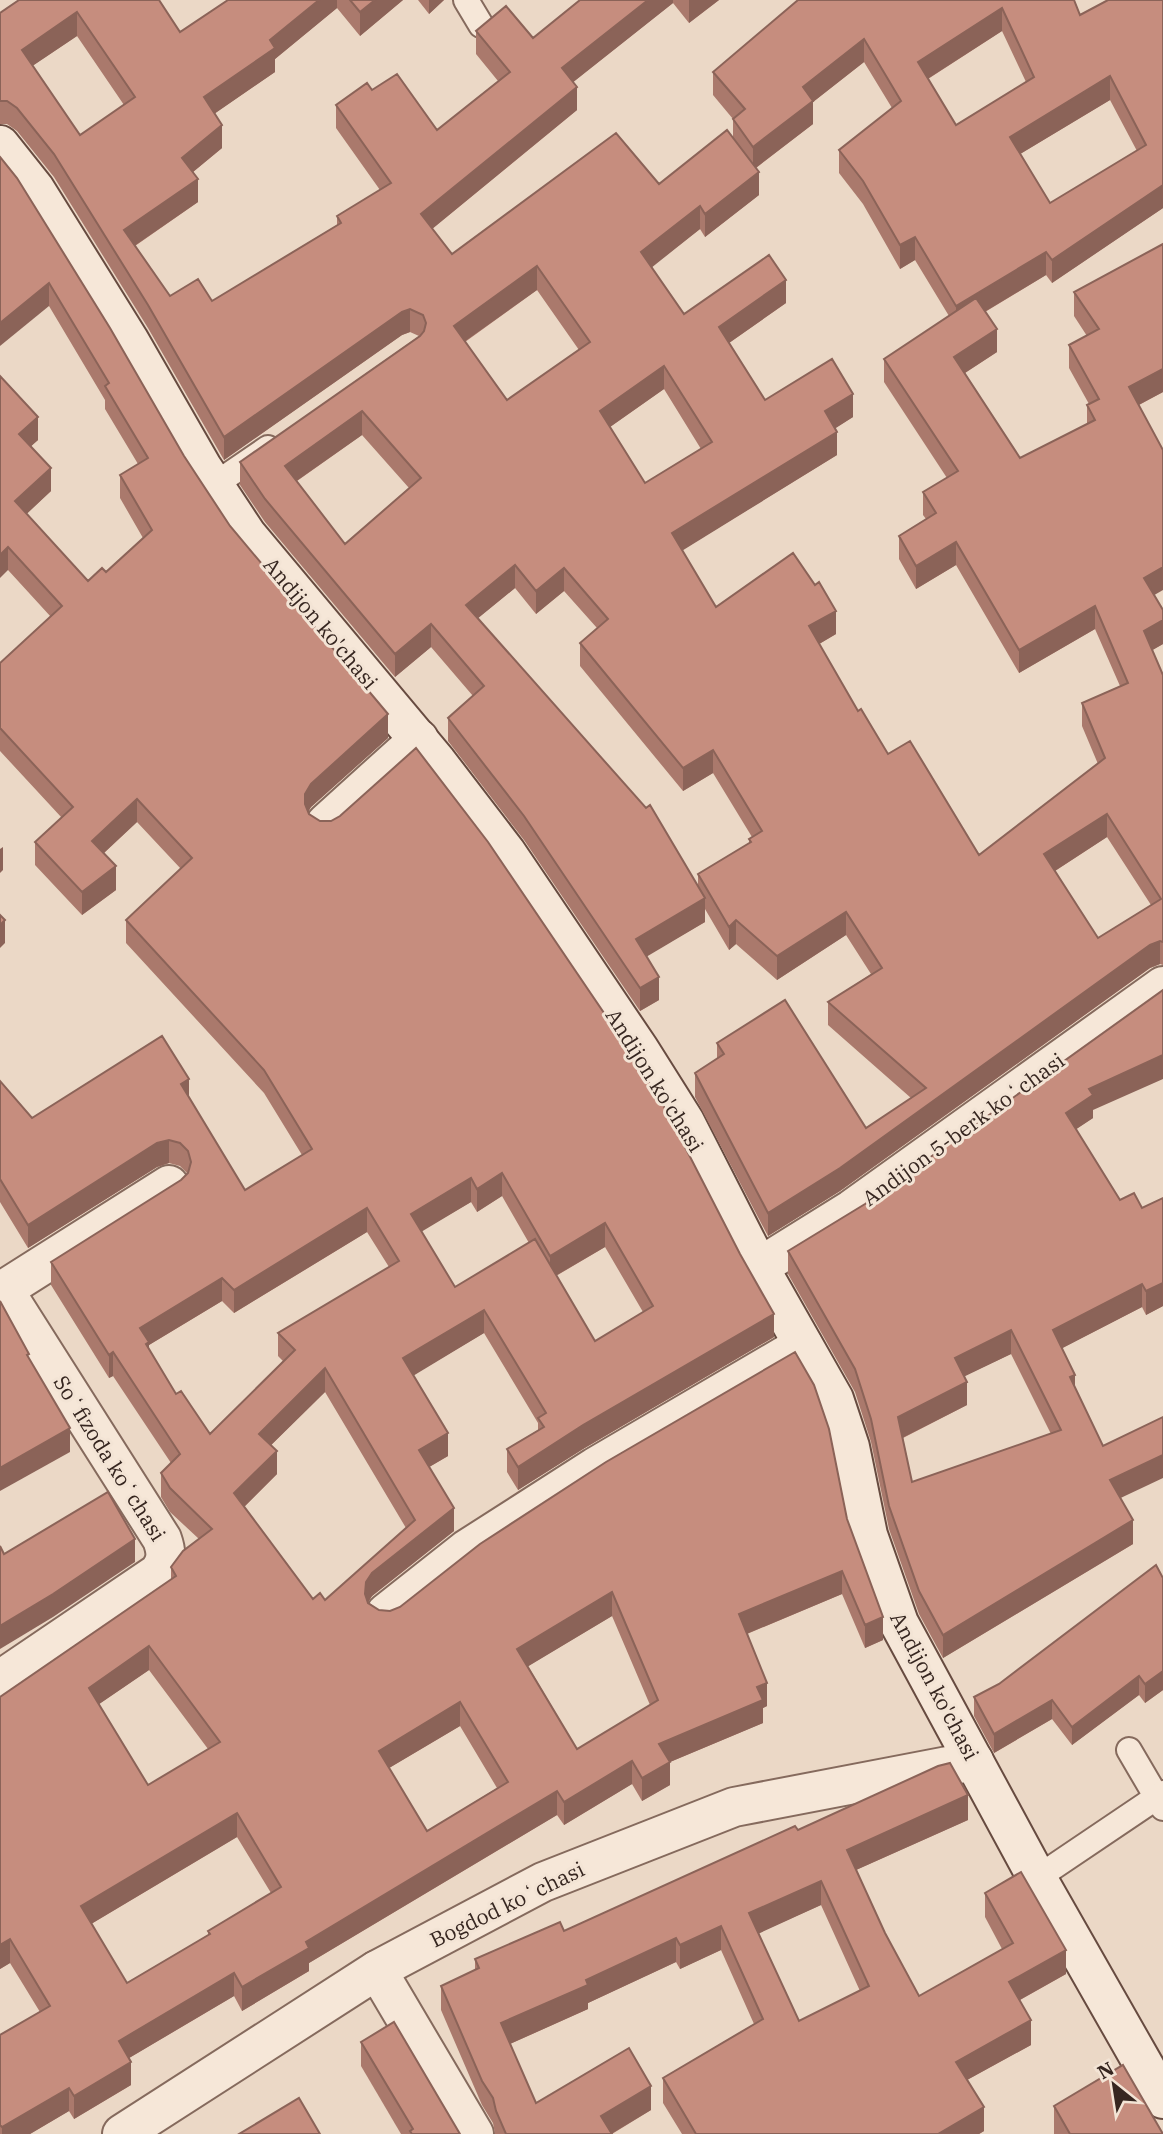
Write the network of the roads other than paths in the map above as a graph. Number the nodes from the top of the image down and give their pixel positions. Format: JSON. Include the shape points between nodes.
{"nodes":[{"id":1,"x":466,"y":0,"type":"edge"},
{"id":2,"x":481,"y":25,"type":"edge"},
{"id":3,"x":0,"y":145,"type":"edge"},
{"id":4,"x":291,"y":432,"type":"edge"},
{"id":5,"x":214,"y":485,"type":"junction"},
{"id":6,"x":419,"y":739,"type":"junction"},
{"id":7,"x":326,"y":823,"type":"edge"},
{"id":8,"x":1163,"y":986,"type":"edge"},
{"id":9,"x":169,"y":1185,"type":"edge"},
{"id":10,"x":759,"y":1267,"type":"junction"},
{"id":11,"x":2,"y":1291,"type":"edge"},
{"id":12,"x":803,"y":1345,"type":"junction"},
{"id":13,"x":386,"y":1613,"type":"edge"},
{"id":14,"x":0,"y":1680,"type":"edge"},
{"id":15,"x":1129,"y":1750,"type":"dead end"},
{"id":16,"x":974,"y":1761,"type":"junction"},
{"id":17,"x":1161,"y":1800,"type":"edge"},
{"id":18,"x":1037,"y":1878,"type":"junction"},
{"id":19,"x":377,"y":1970,"type":"junction"},
{"id":20,"x":1163,"y":2099,"type":"edge"},
{"id":21,"x":122,"y":2134,"type":"edge"},
{"id":22,"x":474,"y":2134,"type":"edge"}],
"edges":[{"from":1,"to":2,"type":"lane"},
{"from":3,"to":5,"type":"street","name":"Andijon ko'chasi","via":[[35,189]]},
{"from":4,"to":5,"type":"lane"},
{"from":5,"to":6,"type":"street","name":"Andijon ko'chasi","via":[[247,535]]},
{"from":6,"to":7,"type":"street"},
{"from":6,"to":10,"type":"street","name":"Andijon ko'chasi","via":[[506,852],[639,1049],[685,1122]]},
{"from":8,"to":10,"type":"street","name":"Аndijon 5-berk koʻchasi","via":[[852,1209]]},
{"from":9,"to":11,"type":"street"},
{"from":10,"to":12,"type":"street","name":"Andijon ko'chasi"},
{"from":11,"to":14,"type":"street","name":"Soʻfizoda koʻchasi","via":[[167,1551],[166,1563],[158,1573]]},
{"from":12,"to":13,"type":"street","via":[[478,1541]]},
{"from":12,"to":16,"type":"street","name":"Andijon ko'chasi","via":[[834,1399],[850,1447],[868,1535],[899,1623]]},
{"from":15,"to":17,"type":"lane"},
{"from":16,"to":18,"type":"street","name":"Andijon ko'chasi"},
{"from":16,"to":19,"type":"street","name":"Bogdod koʻchasi","via":[[734,1807],[543,1882]]},
{"from":17,"to":18,"type":"lane"},
{"from":18,"to":20,"type":"street","name":"Andijon ko'chasi"},
{"from":19,"to":21,"type":"street","name":"Bogdod koʻchasi"},
{"from":19,"to":22,"type":"street"}]}
